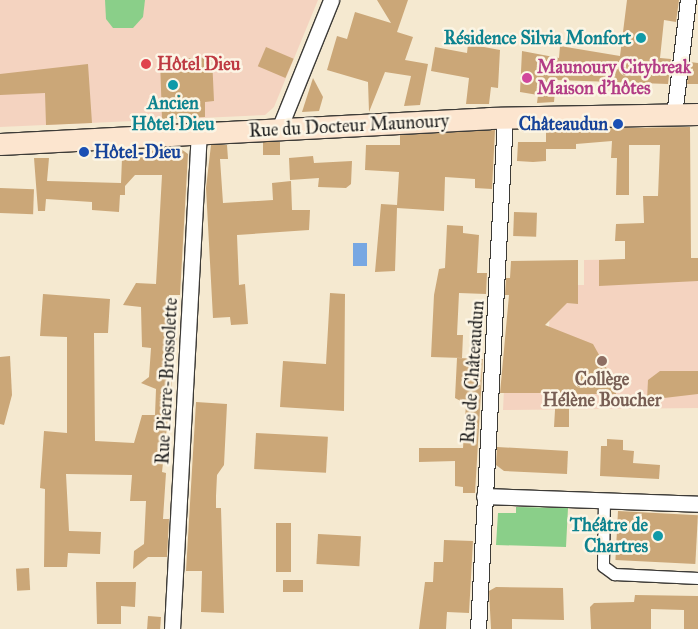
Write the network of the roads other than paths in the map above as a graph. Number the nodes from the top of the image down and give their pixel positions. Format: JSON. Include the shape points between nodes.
{"nodes":[{"id":1,"x":331,"y":0,"type":"edge"},
{"id":2,"x":688,"y":0,"type":"edge"},
{"id":3,"x":674,"y":114,"type":"junction"},
{"id":4,"x":698,"y":114,"type":"edge"},
{"id":5,"x":505,"y":117,"type":"junction"},
{"id":6,"x":279,"y":129,"type":"junction"},
{"id":7,"x":199,"y":135,"type":"junction"},
{"id":8,"x":0,"y":144,"type":"edge"},
{"id":9,"x":484,"y":496,"type":"junction"},
{"id":10,"x":604,"y":500,"type":"junction"},
{"id":11,"x":698,"y":504,"type":"edge"},
{"id":12,"x":698,"y":578,"type":"edge"},
{"id":13,"x":172,"y":629,"type":"edge"},
{"id":14,"x":478,"y":629,"type":"edge"}],
"edges":[{"from":1,"to":6,"type":"street"},
{"from":2,"to":3,"type":"street"},
{"from":3,"to":4,"type":"main road","name":"Rue du Docteur Maunoury"},
{"from":3,"to":5,"type":"main road","name":"Rue du Docteur Maunoury"},
{"from":5,"to":6,"type":"main road","name":"Rue du Docteur Maunoury"},
{"from":5,"to":9,"type":"street","name":"Rue de Châteaudun"},
{"from":6,"to":7,"type":"main road","name":"Rue du Docteur Maunoury"},
{"from":7,"to":8,"type":"main road","name":"Rue du Docteur Maunoury"},
{"from":7,"to":13,"type":"street","name":"Rue Pierre-Brossolette"},
{"from":9,"to":10,"type":"street"},
{"from":9,"to":14,"type":"street","name":"Rue de Châteaudun"},
{"from":10,"to":11,"type":"street"},
{"from":10,"to":12,"type":"street","via":[[603,566],[614,574]]}]}
